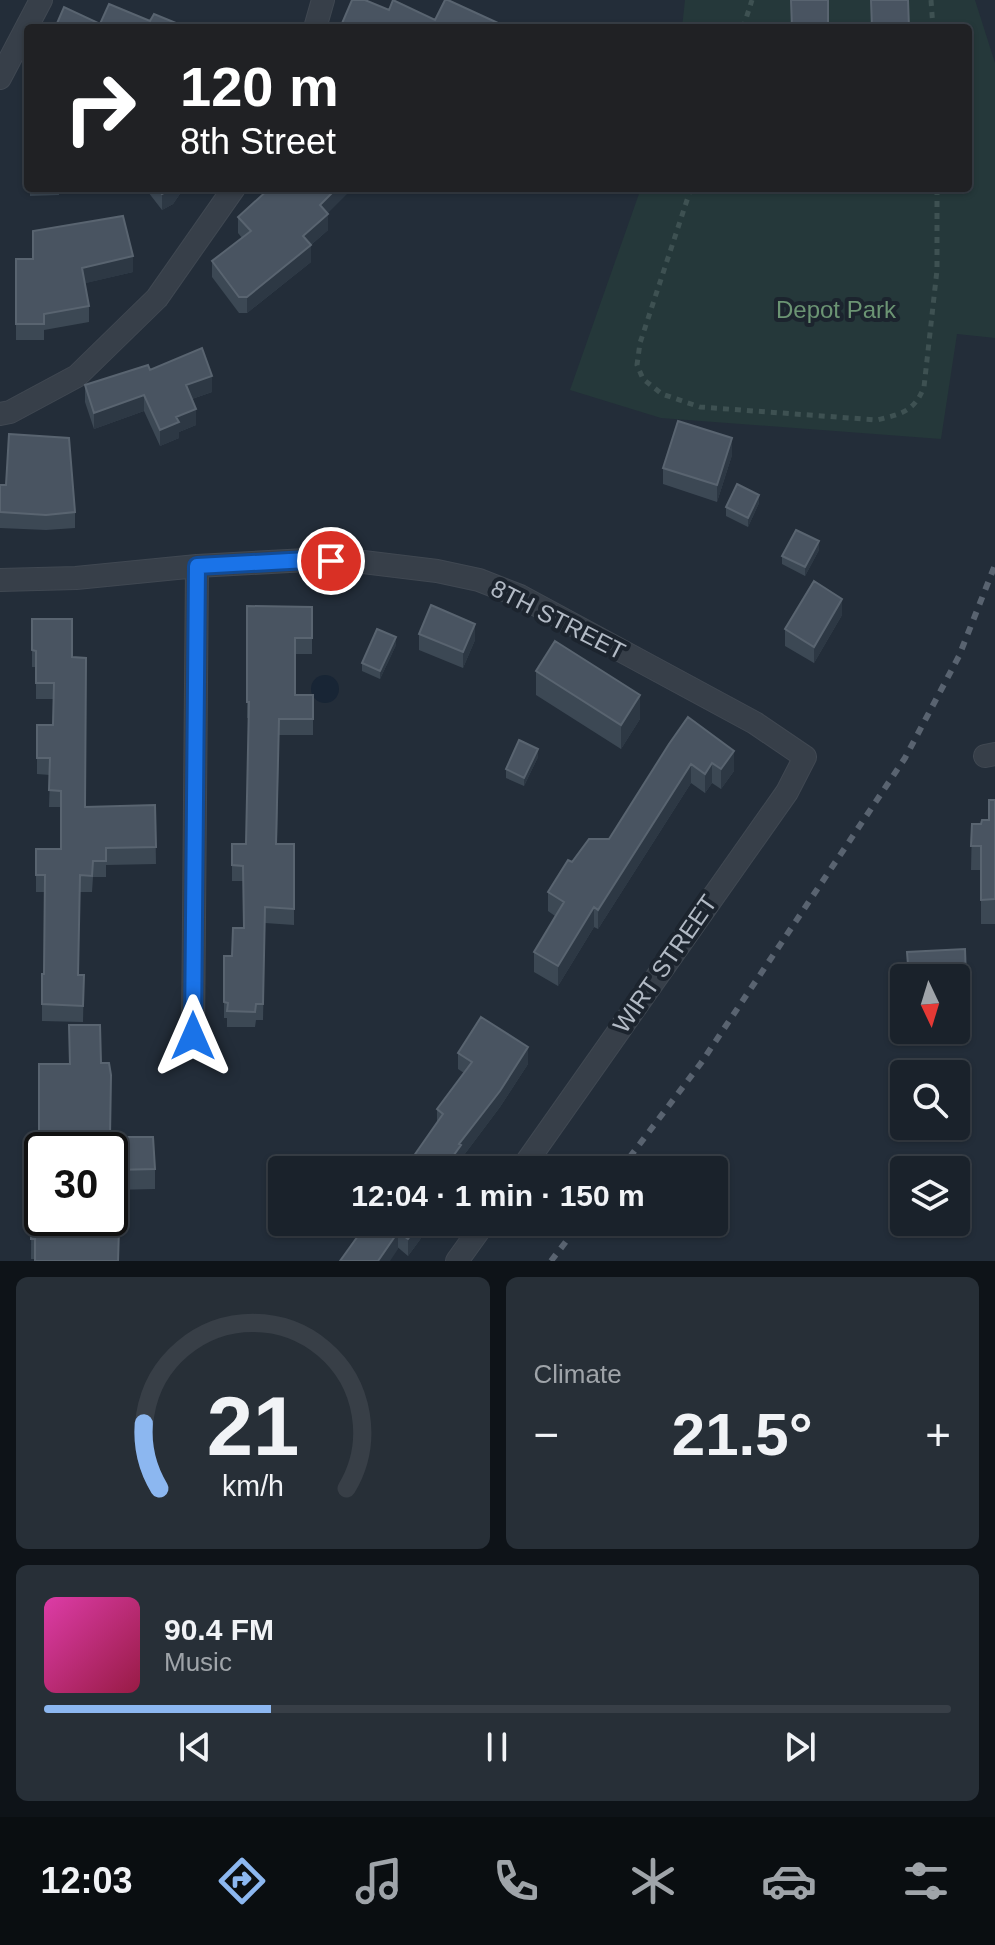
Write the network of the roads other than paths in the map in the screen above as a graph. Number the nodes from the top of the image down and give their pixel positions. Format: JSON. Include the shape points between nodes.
{"nodes":[{"id":1,"x":41,"y":0,"type":"edge"},
{"id":2,"x":323,"y":0,"type":"edge"},
{"id":3,"x":28,"y":24,"type":"edge"},
{"id":4,"x":316,"y":24,"type":"edge"},
{"id":5,"x":24,"y":32,"type":"edge"},
{"id":6,"x":0,"y":78,"type":"edge"},
{"id":7,"x":231,"y":192,"type":"edge"},
{"id":8,"x":0,"y":414,"type":"edge"},
{"id":9,"x":197,"y":566,"type":"junction"},
{"id":10,"x":0,"y":580,"type":"edge"},
{"id":11,"x":812,"y":754,"type":"joint"},
{"id":12,"x":193,"y":1036,"type":"dead end"},
{"id":13,"x":531,"y":1156,"type":"edge"},
{"id":14,"x":475,"y":1236,"type":"edge"},
{"id":15,"x":457,"y":1261,"type":"edge"}],
"edges":[{"from":1,"to":3,"type":"street"},
{"from":2,"to":4,"type":"street"},
{"from":5,"to":6,"type":"street"},
{"from":7,"to":8,"type":"street","via":[[157,298],[123,332],[77,376]]},
{"from":9,"to":10,"type":"street","name":"8TH STREET"},
{"from":9,"to":11,"type":"street","name":"8TH STREET","via":[[355,561],[479,580],[563,618]]},
{"from":9,"to":12,"type":"street"},
{"from":11,"to":13,"type":"street","name":"WIRT STREET"},
{"from":14,"to":15,"type":"street"}]}
